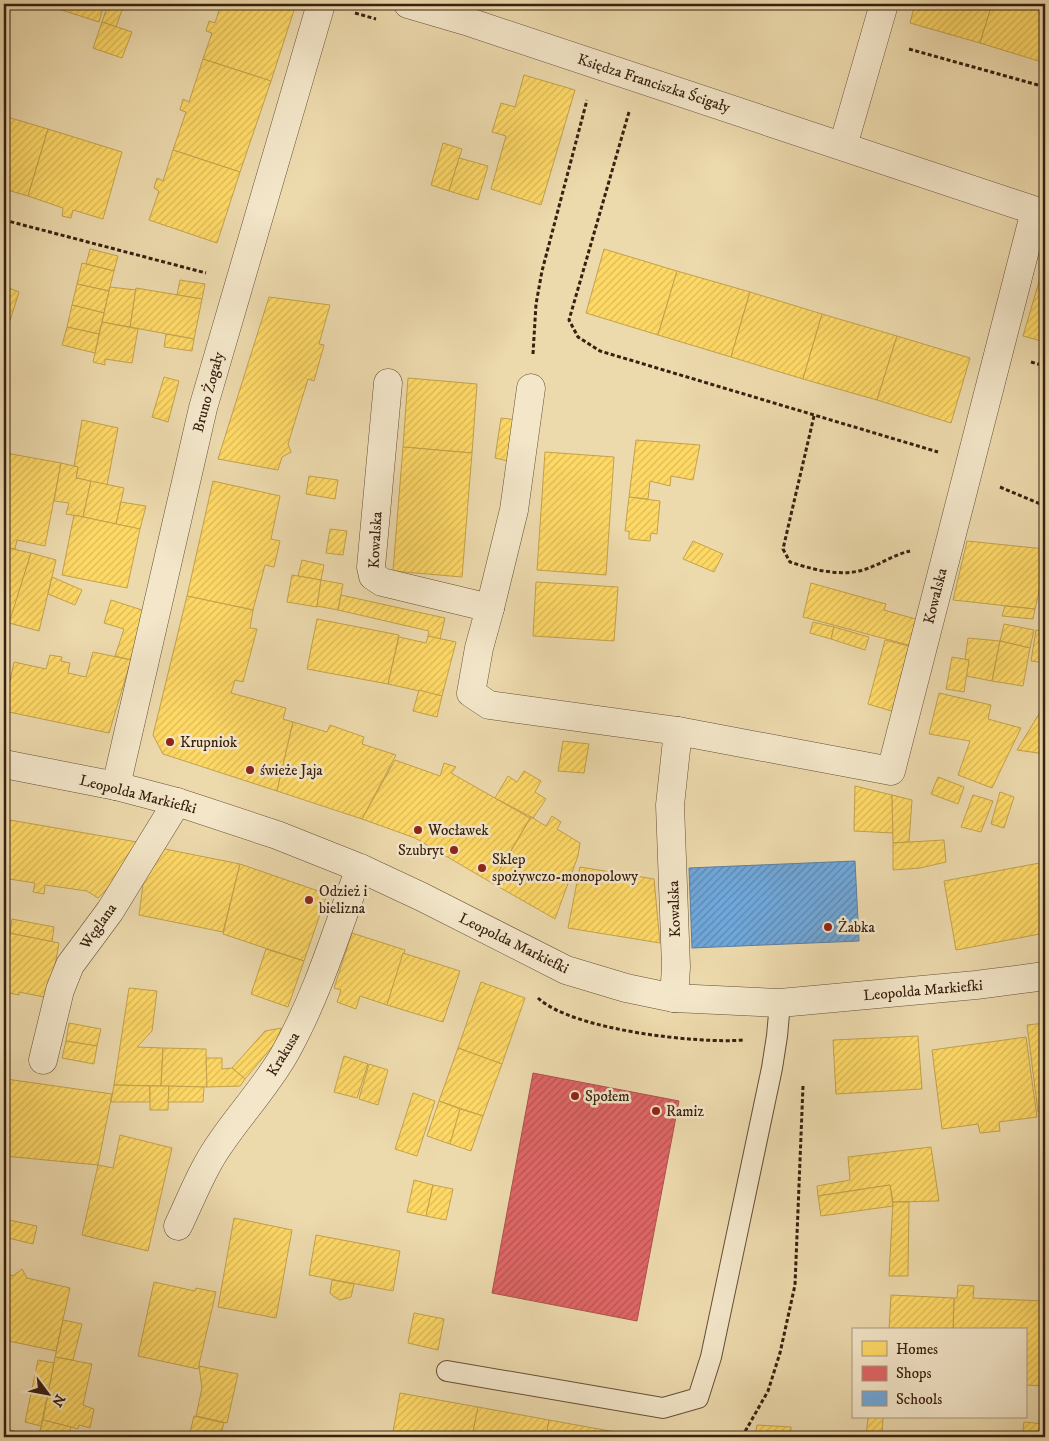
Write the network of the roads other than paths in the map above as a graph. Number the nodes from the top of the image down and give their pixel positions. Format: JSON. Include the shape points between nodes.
{"nodes":[{"id":1,"x":321,"y":4,"type":"edge"},
{"id":2,"x":408,"y":4,"type":"edge"},
{"id":3,"x":884,"y":4,"type":"edge"},
{"id":4,"x":469,"y":12,"type":"edge"},
{"id":5,"x":843,"y":146,"type":"junction"},
{"id":6,"x":1040,"y":213,"type":"edge"},
{"id":7,"x":388,"y":383,"type":"dead end"},
{"id":8,"x":531,"y":388,"type":"road end"},
{"id":9,"x":490,"y":608,"type":"junction"},
{"id":10,"x":678,"y":731,"type":"junction"},
{"id":11,"x":4,"y":764,"type":"edge"},
{"id":12,"x":116,"y":786,"type":"junction"},
{"id":13,"x":177,"y":802,"type":"junction"},
{"id":14,"x":360,"y":868,"type":"junction"},
{"id":15,"x":1045,"y":976,"type":"edge"},
{"id":16,"x":674,"y":998,"type":"junction"},
{"id":17,"x":780,"y":1003,"type":"junction"},
{"id":18,"x":43,"y":1060,"type":"dead end"},
{"id":19,"x":178,"y":1226,"type":"dead end"},
{"id":20,"x":447,"y":1371,"type":"dead end"}],
"edges":[{"from":1,"to":12,"type":"street","name":"Bruno Żogały","via":[[203,408]]},
{"from":2,"to":4,"type":"street","name":"Księdza Franciszka Ścigały"},
{"from":3,"to":5,"type":"street"},
{"from":4,"to":5,"type":"street","name":"Księdza Franciszka Ścigały"},
{"from":5,"to":6,"type":"street","name":"Księdza Franciszka Ścigały"},
{"from":6,"to":10,"type":"street","name":"Kowalska","via":[[969,465],[891,771]]},
{"from":7,"to":9,"type":"street","name":"Kowalska","via":[[371,567],[373,576],[382,582]]},
{"from":8,"to":9,"type":"street","name":"Kowalska","via":[[514,510]]},
{"from":9,"to":10,"type":"street","name":"Kowalska","via":[[476,657],[471,694],[488,705]]},
{"from":10,"to":16,"type":"street","name":"Kowalska","via":[[670,805],[676,967]]},
{"from":11,"to":12,"type":"street","name":"Leopolda Markiefki"},
{"from":12,"to":13,"type":"street","name":"Leopolda Markiefki"},
{"from":13,"to":14,"type":"street","name":"Leopolda Markiefki","via":[[277,835]]},
{"from":13,"to":18,"type":"street","name":"Węglana","via":[[110,911],[70,965],[60,990]]},
{"from":14,"to":16,"type":"street","name":"Leopolda Markiefki","via":[[566,970]]},
{"from":14,"to":19,"type":"street","name":"Krakusa","via":[[303,1020],[284,1056],[205,1168]]},
{"from":15,"to":17,"type":"street","name":"Leopolda Markiefki"},
{"from":16,"to":17,"type":"street","name":"Leopolda Markiefki"},
{"from":17,"to":20,"type":"lane","via":[[772,1068],[713,1347],[698,1398],[663,1408]]}]}
